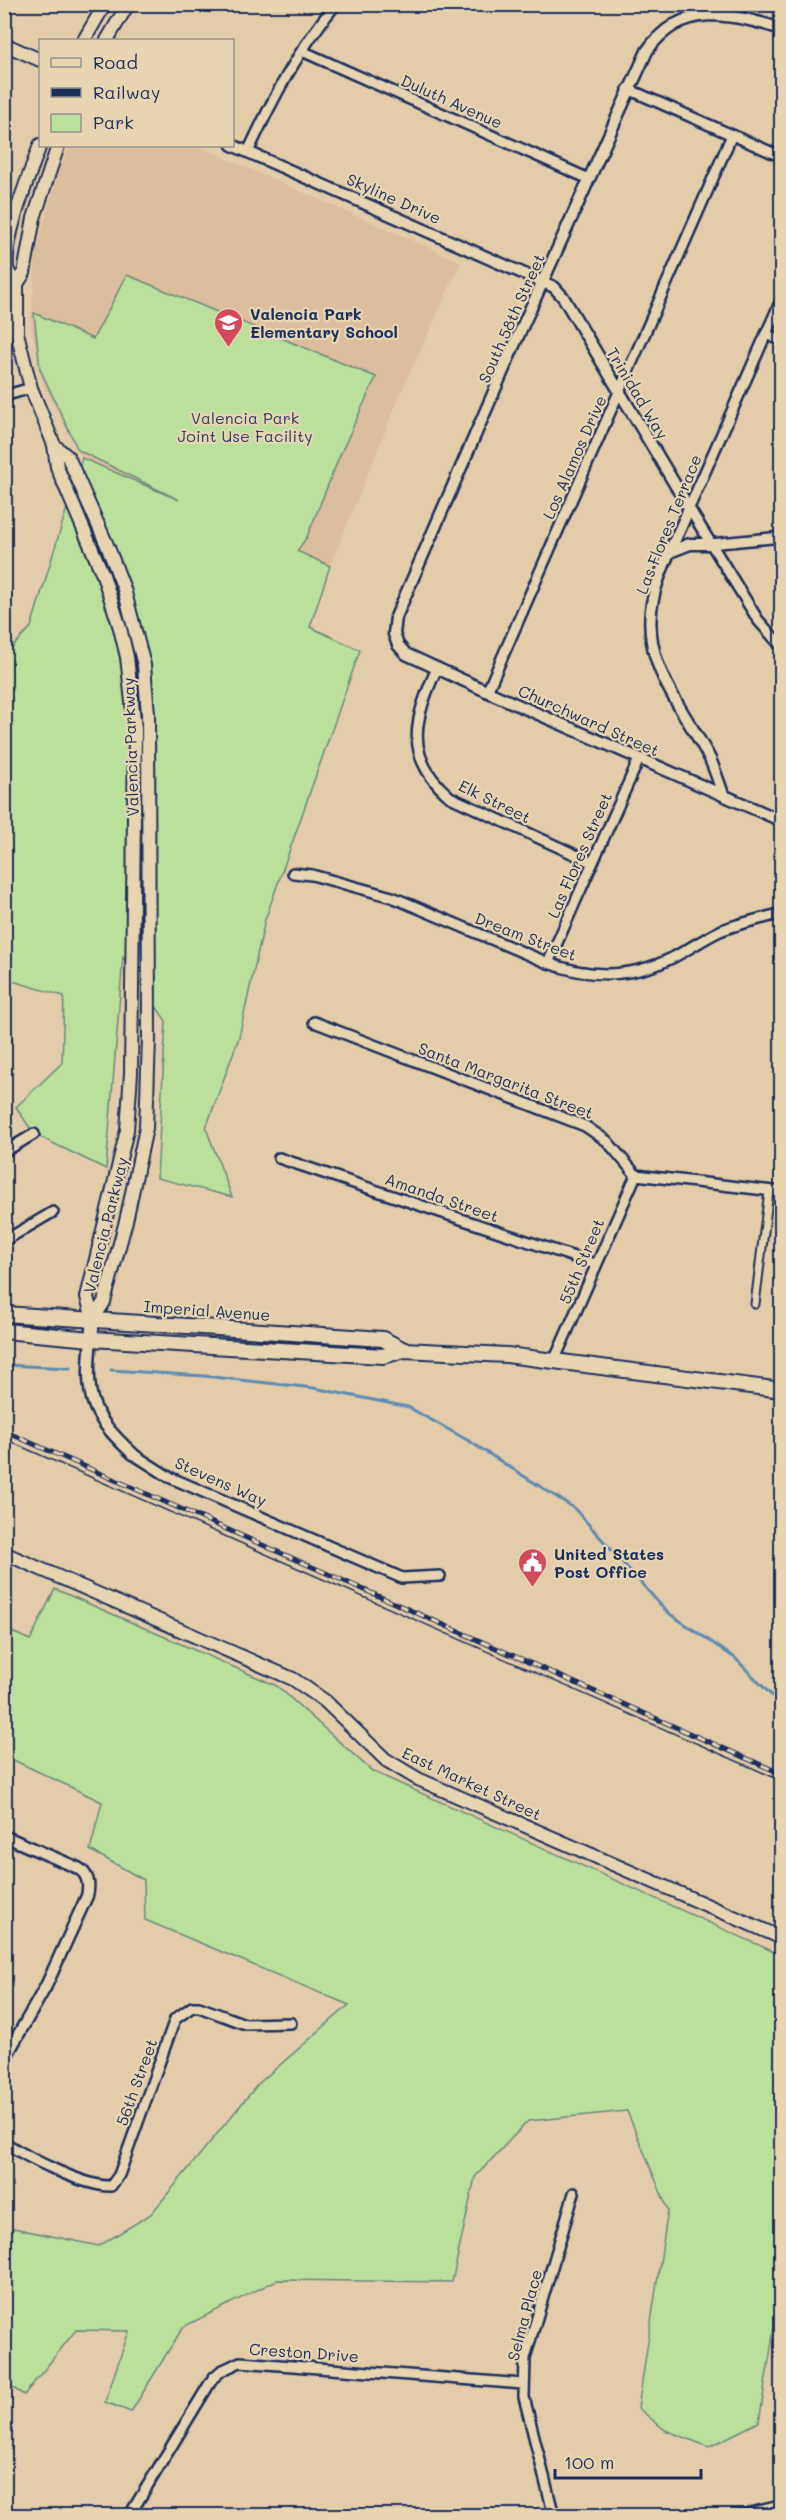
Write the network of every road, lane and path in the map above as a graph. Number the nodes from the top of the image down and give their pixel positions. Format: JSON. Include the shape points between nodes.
{"nodes":[{"id":1,"x":105,"y":4,"type":"edge"},
{"id":2,"x":128,"y":4,"type":"edge"},
{"id":3,"x":336,"y":4,"type":"edge"},
{"id":4,"x":782,"y":29,"type":"edge"},
{"id":5,"x":85,"y":39,"type":"edge"},
{"id":6,"x":108,"y":39,"type":"edge"},
{"id":7,"x":4,"y":44,"type":"edge"},
{"id":8,"x":302,"y":51,"type":"junction"},
{"id":9,"x":39,"y":60,"type":"edge"},
{"id":10,"x":628,"y":89,"type":"junction"},
{"id":11,"x":732,"y":135,"type":"junction"},
{"id":12,"x":234,"y":146,"type":"edge"},
{"id":13,"x":39,"y":147,"type":"edge"},
{"id":14,"x":58,"y":147,"type":"edge"},
{"id":15,"x":248,"y":152,"type":"junction"},
{"id":16,"x":782,"y":157,"type":"edge"},
{"id":17,"x":588,"y":179,"type":"junction"},
{"id":18,"x":542,"y":282,"type":"junction"},
{"id":19,"x":11,"y":284,"type":"edge"},
{"id":20,"x":782,"y":298,"type":"edge"},
{"id":21,"x":766,"y":334,"type":"junction"},
{"id":22,"x":782,"y":341,"type":"edge"},
{"id":23,"x":31,"y":388,"type":"junction"},
{"id":24,"x":620,"y":391,"type":"junction"},
{"id":25,"x":4,"y":396,"type":"edge"},
{"id":26,"x":54,"y":445,"type":"junction"},
{"id":27,"x":689,"y":508,"type":"junction"},
{"id":28,"x":782,"y":537,"type":"edge"},
{"id":29,"x":710,"y":544,"type":"junction"},
{"id":30,"x":672,"y":551,"type":"junction"},
{"id":31,"x":394,"y":634,"type":"joint"},
{"id":32,"x":782,"y":647,"type":"edge"},
{"id":33,"x":437,"y":668,"type":"junction"},
{"id":34,"x":487,"y":692,"type":"junction"},
{"id":35,"x":639,"y":759,"type":"junction"},
{"id":36,"x":723,"y":794,"type":"junction"},
{"id":37,"x":782,"y":821,"type":"edge"},
{"id":38,"x":591,"y":862,"type":"junction"},
{"id":39,"x":293,"y":873,"type":"dead end"},
{"id":40,"x":782,"y":913,"type":"edge"},
{"id":41,"x":548,"y":963,"type":"junction"},
{"id":42,"x":314,"y":1022,"type":"dead end"},
{"id":43,"x":34,"y":1134,"type":"dead end"},
{"id":44,"x":4,"y":1152,"type":"edge"},
{"id":45,"x":279,"y":1158,"type":"dead end"},
{"id":46,"x":636,"y":1175,"type":"junction"},
{"id":47,"x":769,"y":1191,"type":"junction"},
{"id":48,"x":782,"y":1192,"type":"edge"},
{"id":49,"x":53,"y":1212,"type":"dead end"},
{"id":50,"x":4,"y":1241,"type":"edge"},
{"id":51,"x":595,"y":1264,"type":"junction"},
{"id":52,"x":755,"y":1304,"type":"dead end"},
{"id":53,"x":4,"y":1314,"type":"edge"},
{"id":54,"x":93,"y":1319,"type":"junction"},
{"id":55,"x":4,"y":1331,"type":"edge"},
{"id":56,"x":91,"y":1340,"type":"junction"},
{"id":57,"x":404,"y":1350,"type":"junction"},
{"id":58,"x":555,"y":1359,"type":"junction"},
{"id":59,"x":782,"y":1390,"type":"edge"},
{"id":60,"x":133,"y":1454,"type":"joint"},
{"id":61,"x":4,"y":1553,"type":"edge"},
{"id":62,"x":440,"y":1576,"type":"dead end"},
{"id":63,"x":4,"y":1836,"type":"edge"},
{"id":64,"x":782,"y":1938,"type":"edge"},
{"id":65,"x":291,"y":2023,"type":"dead end"},
{"id":66,"x":4,"y":2060,"type":"edge"},
{"id":67,"x":4,"y":2142,"type":"edge"},
{"id":68,"x":574,"y":2193,"type":"dead end"},
{"id":69,"x":523,"y":2384,"type":"junction"},
{"id":70,"x":782,"y":2506,"type":"edge"},
{"id":71,"x":129,"y":2516,"type":"edge"},
{"id":72,"x":554,"y":2516,"type":"edge"},
{"id":73,"x":740,"y":2516,"type":"edge"}],
"edges":[{"from":1,"to":5,"type":"main road"},
{"from":2,"to":6,"type":"main road"},
{"from":3,"to":8,"type":"street"},
{"from":4,"to":10,"type":"street","name":"South 58th Street","via":[[719,13],[675,25],[650,45]]},
{"from":7,"to":9,"type":"main road"},
{"from":8,"to":15,"type":"street","via":[[274,97]]},
{"from":8,"to":17,"type":"street","name":"Duluth Avenue"},
{"from":10,"to":11,"type":"street"},
{"from":10,"to":17,"type":"street","name":"South 58th Street"},
{"from":11,"to":16,"type":"street"},
{"from":11,"to":24,"type":"street","name":"Los Alamos Drive"},
{"from":12,"to":15,"type":"street","name":"Skyline Drive"},
{"from":13,"to":19,"type":"main road","name":"Valencia Parkway","via":[[8,253]]},
{"from":14,"to":19,"type":"main road","name":"Valencia Parkway","via":[[34,218],[24,273]]},
{"from":15,"to":18,"type":"street","name":"Skyline Drive"},
{"from":17,"to":18,"type":"street","name":"South 58th Street"},
{"from":18,"to":24,"type":"street","name":"Trinidad Way","via":[[563,297]]},
{"from":18,"to":31,"type":"street","name":"South 58th Street","via":[[396,617]]},
{"from":19,"to":23,"type":"main road","name":"Valencia Parkway","via":[[17,333]]},
{"from":20,"to":21,"type":"street","name":"Las Flores Terrace"},
{"from":21,"to":22,"type":"street"},
{"from":21,"to":27,"type":"street","name":"Las Flores Terrace"},
{"from":23,"to":25,"type":"street"},
{"from":23,"to":26,"type":"main road","name":"Valencia Parkway"},
{"from":24,"to":27,"type":"street","name":"Trinidad Way"},
{"from":24,"to":34,"type":"street","name":"Los Alamos Drive"},
{"from":26,"to":54,"type":"main road","name":"Valencia Parkway","via":[[57,467],[104,575],[120,628],[135,729],[128,1119],[87,1297]]},
{"from":26,"to":54,"type":"main road","name":"Valencia Parkway","via":[[68,457],[124,589],[144,665],[148,714],[146,1128],[104,1302]]},
{"from":27,"to":29,"type":"street","name":"Trinidad Way"},
{"from":27,"to":30,"type":"street","name":"Las Flores Terrace"},
{"from":28,"to":29,"type":"street"},
{"from":29,"to":30,"type":"street","via":[[690,544]]},
{"from":29,"to":32,"type":"street","name":"Trinidad Way","via":[[759,620]]},
{"from":30,"to":36,"type":"street","name":"Las Flores Terrace","via":[[653,595],[651,645],[663,681],[710,760]]},
{"from":31,"to":33,"type":"street","name":"Churchward Street","via":[[406,654]]},
{"from":33,"to":34,"type":"street","name":"Churchward Street"},
{"from":33,"to":38,"type":"street","name":"Elk Street","via":[[417,724],[420,755],[435,783],[450,797]]},
{"from":34,"to":35,"type":"street","name":"Churchward Street"},
{"from":35,"to":36,"type":"street","name":"Churchward Street"},
{"from":35,"to":38,"type":"street","name":"Las Flores Street"},
{"from":36,"to":37,"type":"street","name":"Churchward Street"},
{"from":38,"to":41,"type":"street","name":"Las Flores Street"},
{"from":39,"to":41,"type":"street","name":"Dream Street","via":[[392,897]]},
{"from":40,"to":41,"type":"street","name":"Dream Street","via":[[721,931],[671,959],[617,974],[571,971]]},
{"from":42,"to":46,"type":"street","name":"Santa Margarita Street","via":[[585,1126],[607,1140]]},
{"from":43,"to":44,"type":"street"},
{"from":45,"to":51,"type":"street","name":"Amanda Street"},
{"from":46,"to":47,"type":"street"},
{"from":46,"to":51,"type":"street","name":"55th Street"},
{"from":47,"to":48,"type":"street"},
{"from":47,"to":52,"type":"street"},
{"from":49,"to":50,"type":"street"},
{"from":51,"to":58,"type":"street","name":"55th Street"},
{"from":53,"to":54,"type":"main road","name":"Imperial Avenue"},
{"from":54,"to":56,"type":"main road","name":"Stevens Way"},
{"from":54,"to":57,"type":"main road","name":"Imperial Avenue","via":[[383,1339]]},
{"from":55,"to":56,"type":"main road","name":"Imperial Avenue"},
{"from":56,"to":57,"type":"main road","name":"Imperial Avenue","via":[[383,1356]]},
{"from":56,"to":60,"type":"street","name":"Stevens Way","via":[[89,1392],[101,1421]]},
{"from":57,"to":58,"type":"main road","name":"Imperial Avenue"},
{"from":58,"to":59,"type":"main road","name":"Imperial Avenue"},
{"from":60,"to":62,"type":"street","name":"Stevens Way","via":[[169,1477],[402,1578]]},
{"from":61,"to":64,"type":"main road","name":"East Market Street","via":[[293,1680],[325,1701],[386,1760],[418,1779]]},
{"from":63,"to":66,"type":"street","via":[[67,1863],[84,1873],[88,1881],[87,1896],[46,1986]]},
{"from":65,"to":67,"type":"street","name":"56th Street","via":[[245,2024],[199,2007],[192,2007],[175,2019],[119,2175],[111,2186],[90,2182],[24,2155]]},
{"from":68,"to":69,"type":"street","name":"Selma Place","via":[[525,2358]]},
{"from":69,"to":71,"type":"street","name":"Creston Drive","via":[[240,2362],[213,2378]]},
{"from":69,"to":72,"type":"street","name":"Selma Place"},
{"from":70,"to":73,"type":"street"}]}
